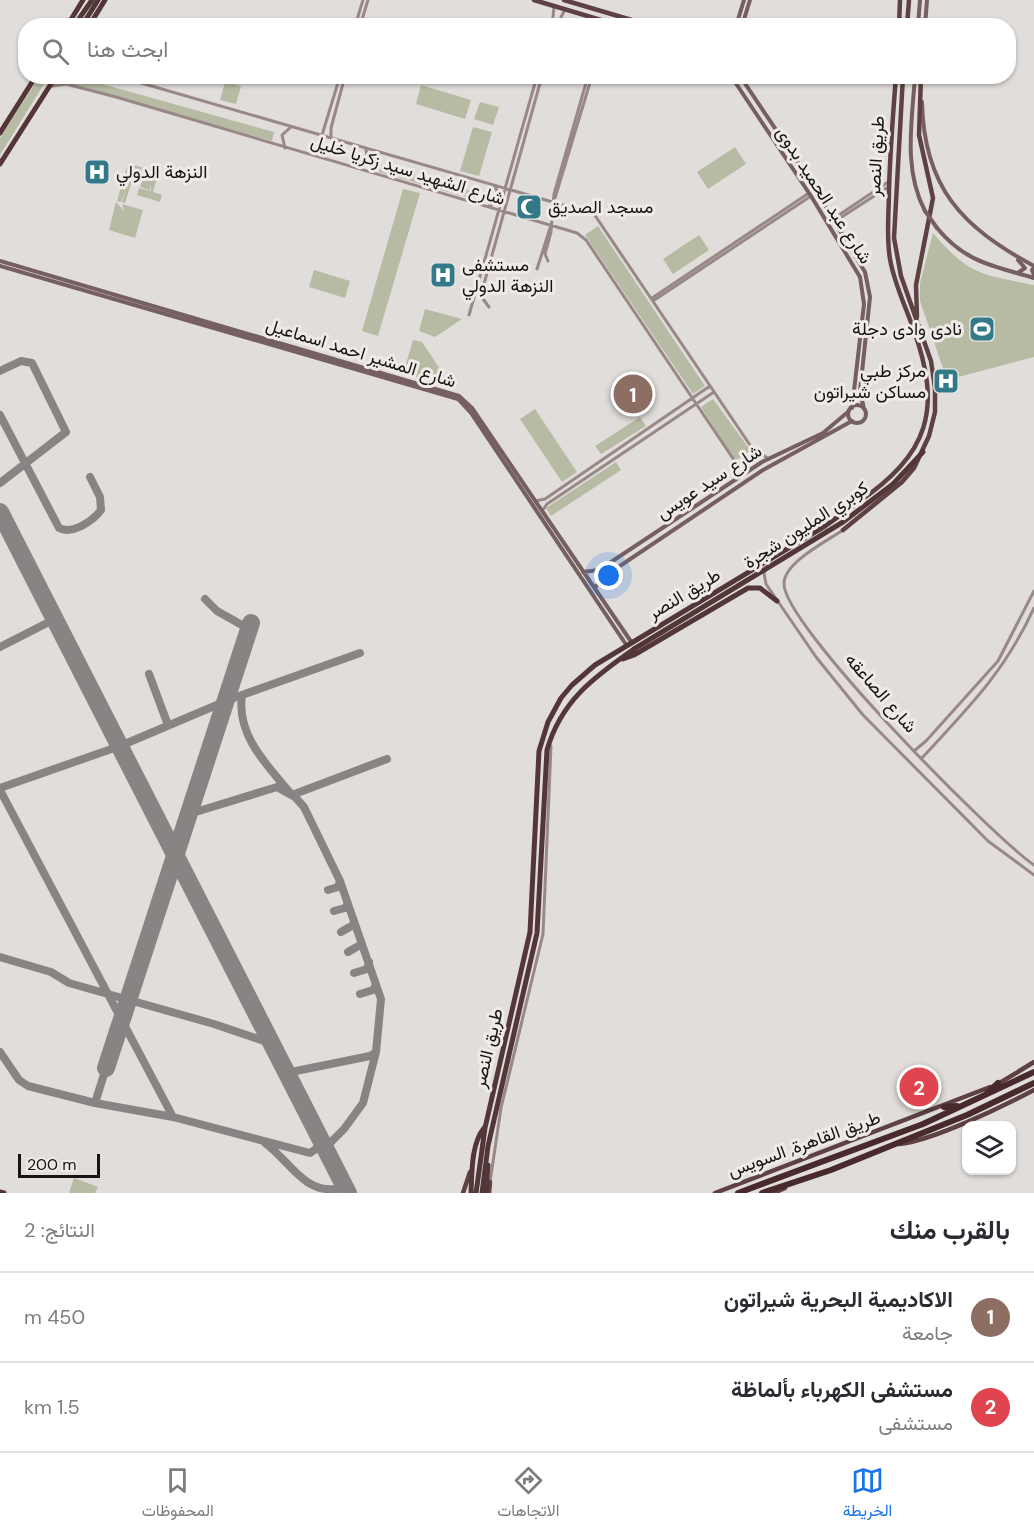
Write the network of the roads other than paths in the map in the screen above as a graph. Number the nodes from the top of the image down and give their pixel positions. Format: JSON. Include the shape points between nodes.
{"nodes":[{"id":1,"x":83,"y":0,"type":"edge"},
{"id":2,"x":92,"y":0,"type":"edge"},
{"id":3,"x":98,"y":0,"type":"edge"},
{"id":4,"x":105,"y":0,"type":"edge"},
{"id":5,"x":363,"y":0,"type":"edge"},
{"id":6,"x":368,"y":0,"type":"edge"},
{"id":7,"x":534,"y":0,"type":"edge"},
{"id":8,"x":564,"y":0,"type":"edge"},
{"id":9,"x":744,"y":0,"type":"edge"},
{"id":10,"x":750,"y":0,"type":"edge"},
{"id":11,"x":900,"y":0,"type":"edge"},
{"id":12,"x":909,"y":0,"type":"edge"},
{"id":13,"x":920,"y":0,"type":"edge"},
{"id":14,"x":927,"y":0,"type":"edge"},
{"id":15,"x":553,"y":6,"type":"junction"},
{"id":16,"x":565,"y":9,"type":"junction"},
{"id":17,"x":555,"y":13,"type":"junction"},
{"id":18,"x":561,"y":15,"type":"junction"},
{"id":19,"x":72,"y":18,"type":"edge"},
{"id":20,"x":80,"y":18,"type":"edge"},
{"id":21,"x":87,"y":18,"type":"edge"},
{"id":22,"x":94,"y":18,"type":"edge"},
{"id":23,"x":357,"y":18,"type":"edge"},
{"id":24,"x":362,"y":18,"type":"edge"},
{"id":25,"x":554,"y":18,"type":"edge"},
{"id":26,"x":560,"y":18,"type":"edge"},
{"id":27,"x":595,"y":18,"type":"edge"},
{"id":28,"x":625,"y":18,"type":"edge"},
{"id":29,"x":738,"y":18,"type":"edge"},
{"id":30,"x":744,"y":18,"type":"edge"},
{"id":31,"x":899,"y":18,"type":"edge"},
{"id":32,"x":908,"y":18,"type":"edge"},
{"id":33,"x":919,"y":18,"type":"edge"},
{"id":34,"x":926,"y":18,"type":"edge"},
{"id":35,"x":31,"y":84,"type":"edge"},
{"id":36,"x":49,"y":84,"type":"edge"},
{"id":37,"x":144,"y":84,"type":"edge"},
{"id":38,"x":338,"y":84,"type":"edge"},
{"id":39,"x":342,"y":84,"type":"edge"},
{"id":40,"x":535,"y":84,"type":"edge"},
{"id":41,"x":540,"y":84,"type":"edge"},
{"id":42,"x":588,"y":84,"type":"edge"},
{"id":43,"x":736,"y":84,"type":"edge"},
{"id":44,"x":745,"y":84,"type":"edge"},
{"id":45,"x":895,"y":84,"type":"edge"},
{"id":46,"x":903,"y":84,"type":"edge"},
{"id":47,"x":915,"y":84,"type":"edge"},
{"id":48,"x":921,"y":84,"type":"edge"},
{"id":49,"x":921,"y":84,"type":"edge"},
{"id":50,"x":50,"y":86,"type":"joint"},
{"id":51,"x":73,"y":86,"type":"joint"},
{"id":52,"x":35,"y":109,"type":"junction"},
{"id":53,"x":292,"y":127,"type":"junction"},
{"id":54,"x":328,"y":127,"type":"junction"},
{"id":55,"x":0,"y":133,"type":"edge"},
{"id":56,"x":321,"y":135,"type":"junction"},
{"id":57,"x":331,"y":138,"type":"junction"},
{"id":58,"x":285,"y":147,"type":"junction"},
{"id":59,"x":364,"y":148,"type":"junction"},
{"id":60,"x":0,"y":164,"type":"edge"},
{"id":61,"x":358,"y":168,"type":"junction"},
{"id":62,"x":889,"y":184,"type":"junction"},
{"id":63,"x":494,"y":185,"type":"junction"},
{"id":64,"x":505,"y":188,"type":"junction"},
{"id":65,"x":510,"y":188,"type":"junction"},
{"id":66,"x":810,"y":194,"type":"junction"},
{"id":67,"x":555,"y":200,"type":"junction"},
{"id":68,"x":487,"y":207,"type":"junction"},
{"id":69,"x":498,"y":210,"type":"junction"},
{"id":70,"x":503,"y":212,"type":"junction"},
{"id":71,"x":834,"y":221,"type":"junction"},
{"id":72,"x":550,"y":227,"type":"junction"},
{"id":73,"x":1007,"y":252,"type":"junction"},
{"id":74,"x":539,"y":255,"type":"junction"},
{"id":75,"x":0,"y":261,"type":"edge"},
{"id":76,"x":4,"y":266,"type":"edge"},
{"id":77,"x":1034,"y":267,"type":"edge"},
{"id":78,"x":537,"y":269,"type":"dead end"},
{"id":79,"x":1006,"y":271,"type":"junction"},
{"id":80,"x":1034,"y":277,"type":"edge"},
{"id":81,"x":475,"y":298,"type":"junction"},
{"id":82,"x":483,"y":299,"type":"junction"},
{"id":83,"x":652,"y":299,"type":"junction"},
{"id":84,"x":489,"y":307,"type":"dead end"},
{"id":85,"x":469,"y":315,"type":"dead end"},
{"id":86,"x":917,"y":320,"type":"junction"},
{"id":87,"x":329,"y":359,"type":"junction"},
{"id":88,"x":710,"y":386,"type":"junction"},
{"id":89,"x":714,"y":392,"type":"junction"},
{"id":90,"x":693,"y":398,"type":"junction"},
{"id":91,"x":696,"y":403,"type":"junction"},
{"id":92,"x":864,"y":409,"type":"junction"},
{"id":93,"x":850,"y":410,"type":"junction"},
{"id":94,"x":843,"y":416,"type":"junction"},
{"id":95,"x":852,"y":422,"type":"junction"},
{"id":96,"x":845,"y":423,"type":"junction"},
{"id":97,"x":755,"y":452,"type":"junction"},
{"id":98,"x":923,"y":452,"type":"junction"},
{"id":99,"x":769,"y":459,"type":"junction"},
{"id":100,"x":736,"y":464,"type":"junction"},
{"id":101,"x":587,"y":470,"type":"junction"},
{"id":102,"x":580,"y":475,"type":"junction"},
{"id":103,"x":590,"y":475,"type":"junction"},
{"id":104,"x":584,"y":479,"type":"junction"},
{"id":105,"x":736,"y":479,"type":"junction"},
{"id":106,"x":535,"y":501,"type":"junction"},
{"id":107,"x":857,"y":504,"type":"joint"},
{"id":108,"x":542,"y":511,"type":"junction"},
{"id":109,"x":834,"y":520,"type":"junction"},
{"id":110,"x":843,"y":530,"type":"junction"},
{"id":111,"x":564,"y":547,"type":"junction"},
{"id":112,"x":773,"y":557,"type":"junction"},
{"id":113,"x":583,"y":572,"type":"junction"},
{"id":114,"x":595,"y":572,"type":"junction"},
{"id":115,"x":745,"y":574,"type":"junction"},
{"id":116,"x":600,"y":580,"type":"junction"},
{"id":117,"x":595,"y":589,"type":"junction"},
{"id":118,"x":745,"y":589,"type":"junction"},
{"id":119,"x":1034,"y":591,"type":"edge"},
{"id":120,"x":777,"y":601,"type":"junction"},
{"id":121,"x":1034,"y":608,"type":"edge"},
{"id":122,"x":624,"y":637,"type":"junction"},
{"id":123,"x":631,"y":646,"type":"junction"},
{"id":124,"x":621,"y":659,"type":"junction"},
{"id":125,"x":914,"y":751,"type":"junction"},
{"id":126,"x":921,"y":759,"type":"junction"},
{"id":127,"x":1034,"y":865,"type":"edge"},
{"id":128,"x":1034,"y":875,"type":"edge"},
{"id":129,"x":1034,"y":1062,"type":"edge"},
{"id":130,"x":1034,"y":1072,"type":"edge"},
{"id":131,"x":998,"y":1083,"type":"junction"},
{"id":132,"x":1034,"y":1083,"type":"edge"},
{"id":133,"x":1034,"y":1090,"type":"edge"},
{"id":134,"x":982,"y":1098,"type":"junction"},
{"id":135,"x":964,"y":1106,"type":"junction"},
{"id":136,"x":944,"y":1107,"type":"junction"},
{"id":137,"x":499,"y":1108,"type":"junction"},
{"id":138,"x":485,"y":1128,"type":"junction"},
{"id":139,"x":893,"y":1144,"type":"junction"},
{"id":140,"x":474,"y":1154,"type":"junction"},
{"id":141,"x":485,"y":1182,"type":"junction"},
{"id":142,"x":793,"y":1182,"type":"junction"},
{"id":143,"x":464,"y":1193,"type":"edge"},
{"id":144,"x":471,"y":1193,"type":"edge"},
{"id":145,"x":476,"y":1193,"type":"edge"},
{"id":146,"x":486,"y":1193,"type":"edge"},
{"id":147,"x":715,"y":1193,"type":"edge"},
{"id":148,"x":738,"y":1193,"type":"edge"},
{"id":149,"x":762,"y":1193,"type":"edge"},
{"id":150,"x":774,"y":1193,"type":"edge"}],
"edges":[{"from":1,"to":19,"type":"highway"},
{"from":2,"to":20,"type":"highway"},
{"from":3,"to":21,"type":"highway"},
{"from":4,"to":22,"type":"highway"},
{"from":5,"to":23,"type":"street"},
{"from":6,"to":24,"type":"street"},
{"from":7,"to":15,"type":"main road"},
{"from":8,"to":28,"type":"main road"},
{"from":9,"to":29,"type":"main road"},
{"from":10,"to":30,"type":"main road"},
{"from":11,"to":31,"type":"main road"},
{"from":12,"to":32,"type":"main road"},
{"from":13,"to":33,"type":"main road"},
{"from":14,"to":34,"type":"main road"},
{"from":15,"to":16,"type":"main road"},
{"from":15,"to":17,"type":"street"},
{"from":16,"to":18,"type":"street"},
{"from":16,"to":27,"type":"main road"},
{"from":17,"to":18,"type":"street"},
{"from":17,"to":25,"type":"street"},
{"from":18,"to":26,"type":"street"},
{"from":35,"to":55,"type":"highway"},
{"from":36,"to":52,"type":"highway"},
{"from":37,"to":53,"type":"street","name":"شارع الشهيد سيد زكريا خليل"},
{"from":38,"to":54,"type":"street"},
{"from":39,"to":54,"type":"street"},
{"from":40,"to":64,"type":"street"},
{"from":41,"to":65,"type":"street"},
{"from":42,"to":67,"type":"street"},
{"from":43,"to":66,"type":"main road","name":"شارع عبد الحميد بدوى"},
{"from":44,"to":71,"type":"main road","name":"شارع عبد الحميد بدوى"},
{"from":45,"to":62,"type":"main road","name":"طريق النصر"},
{"from":46,"to":86,"type":"main road","name":"طريق النصر","via":[[894,238],[899,270]]},
{"from":47,"to":79,"type":"main road","bridge":true,"via":[[911,167],[925,211],[937,228],[970,257]]},
{"from":48,"to":86,"type":"main road","via":[[919,135],[933,198],[916,285]]},
{"from":49,"to":73,"type":"main road","via":[[924,135],[940,185],[970,225]]},
{"from":50,"to":51,"type":"street","name":"شارع الشهيد سيد زكريا خليل"},
{"from":50,"to":52,"type":"highway"},
{"from":51,"to":58,"type":"street","name":"شارع الشهيد سيد زكريا خليل"},
{"from":52,"to":60,"type":"highway"},
{"from":53,"to":56,"type":"street","name":"شارع الشهيد سيد زكريا خليل"},
{"from":53,"to":58,"type":"street","via":[[282,135]]},
{"from":54,"to":56,"type":"street"},
{"from":54,"to":57,"type":"street"},
{"from":56,"to":57,"type":"street","name":"شارع الشهيد سيد زكريا خليل"},
{"from":57,"to":59,"type":"street","name":"شارع الشهيد سيد زكريا خليل"},
{"from":58,"to":61,"type":"street","name":"شارع الشهيد سيد زكريا خليل"},
{"from":59,"to":61,"type":"street","via":[[369,159]]},
{"from":59,"to":63,"type":"street","name":"شارع الشهيد سيد زكريا خليل"},
{"from":61,"to":68,"type":"street","name":"شارع الشهيد سيد زكريا خليل"},
{"from":62,"to":71,"type":"street"},
{"from":62,"to":107,"type":"main road","name":"طريق النصر","via":[[890,260],[925,364],[928,406],[921,435],[907,460],[881,487]]},
{"from":63,"to":64,"type":"street","name":"شارع الشهيد سيد زكريا خليل"},
{"from":63,"to":68,"type":"street","via":[[498,192],[495,202]]},
{"from":64,"to":65,"type":"street","name":"شارع الشهيد سيد زكريا خليل"},
{"from":64,"to":69,"type":"street"},
{"from":65,"to":67,"type":"street","name":"شارع الشهيد سيد زكريا خليل"},
{"from":65,"to":70,"type":"street"},
{"from":66,"to":83,"type":"street"},
{"from":66,"to":93,"type":"main road","name":"شارع عبد الحميد بدوى","via":[[853,261],[864,288]]},
{"from":67,"to":72,"type":"street"},
{"from":67,"to":83,"type":"street","name":"شارع الشهيد سيد زكريا خليل","via":[[596,215]]},
{"from":68,"to":69,"type":"street","name":"شارع الشهيد سيد زكريا خليل"},
{"from":69,"to":70,"type":"street","name":"شارع الشهيد سيد زكريا خليل"},
{"from":69,"to":81,"type":"street"},
{"from":70,"to":72,"type":"street","name":"شارع الشهيد سيد زكريا خليل"},
{"from":70,"to":82,"type":"street"},
{"from":71,"to":92,"type":"main road","name":"شارع عبد الحميد بدوى","via":[[862,267],[869,287],[860,391]]},
{"from":72,"to":74,"type":"street"},
{"from":72,"to":74,"type":"street","via":[[547,259]]},
{"from":72,"to":90,"type":"street","name":"شارع الشهيد سيد زكريا خليل","via":[[574,231],[584,238]]},
{"from":73,"to":77,"type":"main road"},
{"from":73,"to":79,"type":"main road","via":[[1025,268],[1020,272]]},
{"from":74,"to":78,"type":"street"},
{"from":75,"to":76,"type":"main road","name":"شارع المشير احمد اسماعيل"},
{"from":76,"to":87,"type":"main road","name":"شارع المشير احمد اسماعيل"},
{"from":77,"to":80,"type":"main road"},
{"from":79,"to":80,"type":"main road"},
{"from":81,"to":82,"type":"street"},
{"from":81,"to":85,"type":"street"},
{"from":82,"to":84,"type":"street"},
{"from":83,"to":88,"type":"street","name":"شارع الشهيد سيد زكريا خليل"},
{"from":86,"to":98,"type":"main road","name":"طريق النصر","via":[[931,361],[935,388],[933,424]]},
{"from":87,"to":106,"type":"main road","name":"شارع المشير احمد اسماعيل","via":[[462,398]]},
{"from":87,"to":111,"type":"main road","name":"شارع المشير احمد اسماعيل","via":[[451,396],[464,404]]},
{"from":88,"to":89,"type":"street","name":"شارع الشهيد سيد زكريا خليل"},
{"from":88,"to":90,"type":"street"},
{"from":89,"to":91,"type":"street"},
{"from":89,"to":97,"type":"street","name":"شارع الشهيد سيد زكريا خليل"},
{"from":90,"to":91,"type":"street","name":"شارع الشهيد سيد زكريا خليل"},
{"from":90,"to":101,"type":"street"},
{"from":91,"to":100,"type":"street","name":"شارع الشهيد سيد زكريا خليل"},
{"from":91,"to":103,"type":"street"},
{"from":92,"to":93,"type":"main road","via":[[859,406]]},
{"from":92,"to":95,"type":"main road","via":[[864,419]]},
{"from":93,"to":94,"type":"main road","name":"شارع سيد عويس"},
{"from":93,"to":95,"type":"main road"},
{"from":94,"to":96,"type":"main road"},
{"from":94,"to":99,"type":"main road","name":"شارع سيد عويس","via":[[819,435]]},
{"from":95,"to":96,"type":"main road"},
{"from":96,"to":116,"type":"main road","via":[[818,442],[763,470]]},
{"from":97,"to":99,"type":"street","name":"شارع الشهيد سيد زكريا خليل"},
{"from":97,"to":100,"type":"street","via":[[750,462]]},
{"from":98,"to":110,"type":"main road","name":"طريق النصر","via":[[902,482]]},
{"from":98,"to":123,"type":"highway","name":"كوبري المليون شجرة","bridge":true,"via":[[897,480],[843,522]]},
{"from":99,"to":105,"type":"main road","name":"شارع سيد عويس"},
{"from":100,"to":105,"type":"street"},
{"from":101,"to":102,"type":"street"},
{"from":101,"to":103,"type":"street"},
{"from":102,"to":104,"type":"street"},
{"from":102,"to":106,"type":"street","via":[[545,499]]},
{"from":103,"to":104,"type":"street"},
{"from":104,"to":108,"type":"street"},
{"from":105,"to":114,"type":"main road","name":"شارع سيد عويس"},
{"from":106,"to":108,"type":"main road","name":"شارع المشير احمد اسماعيل"},
{"from":107,"to":109,"type":"highway","name":"طريق النصر"},
{"from":108,"to":111,"type":"main road","name":"شارع المشير احمد اسماعيل"},
{"from":109,"to":110,"type":"highway","via":[[841,522]]},
{"from":109,"to":112,"type":"highway","name":"طريق النصر"},
{"from":110,"to":125,"type":"street","name":"شارع الصاعقه","via":[[790,567],[785,593],[830,656]]},
{"from":111,"to":113,"type":"main road","name":"شارع المشير احمد اسماعيل"},
{"from":111,"to":122,"type":"main road","name":"شارع المشير احمد اسماعيل"},
{"from":112,"to":115,"type":"highway","name":"طريق النصر"},
{"from":112,"to":120,"type":"street","name":"شارع الصاعقه","via":[[764,577]]},
{"from":113,"to":114,"type":"main road"},
{"from":113,"to":117,"type":"main road","name":"شارع المشير احمد اسماعيل"},
{"from":114,"to":116,"type":"main road","via":[[595,578]]},
{"from":115,"to":118,"type":"highway","via":[[754,580]]},
{"from":115,"to":123,"type":"highway","name":"طريق النصر"},
{"from":116,"to":117,"type":"main road"},
{"from":117,"to":122,"type":"main road","name":"شارع المشير احمد اسماعيل"},
{"from":118,"to":120,"type":"highway","via":[[757,587]]},
{"from":118,"to":124,"type":"highway"},
{"from":119,"to":125,"type":"street","via":[[993,669]]},
{"from":120,"to":128,"type":"street","name":"شارع الصاعقه","via":[[822,665],[871,724],[988,841]]},
{"from":121,"to":126,"type":"street","via":[[998,674]]},
{"from":122,"to":123,"type":"main road","name":"شارع المشير احمد اسماعيل"},
{"from":123,"to":124,"type":"highway","name":"طريق النصر"},
{"from":123,"to":138,"type":"highway","name":"طريق النصر","via":[[579,678],[551,714],[538,758],[528,941]]},
{"from":124,"to":137,"type":"highway","name":"طريق النصر","via":[[573,698],[549,743],[536,942]]},
{"from":125,"to":126,"type":"street","name":"شارع الصاعقه"},
{"from":126,"to":127,"type":"street","name":"شارع الصاعقه","via":[[998,837]]},
{"from":129,"to":131,"type":"main road","name":"طريق القاهرة, السويس"},
{"from":130,"to":134,"type":"highway","name":"طريق القاهرة, السويس"},
{"from":131,"to":134,"type":"highway"},
{"from":131,"to":136,"type":"main road","name":"طريق القاهرة, السويس"},
{"from":132,"to":139,"type":"highway","name":"طريق القاهرة, السويس","via":[[985,1108]]},
{"from":133,"to":139,"type":"main road","name":"طريق القاهرة, السويس","via":[[917,1140]]},
{"from":134,"to":135,"type":"highway","name":"طريق القاهرة, السويس"},
{"from":135,"to":136,"type":"highway"},
{"from":135,"to":148,"type":"highway","name":"طريق القاهرة, السويس"},
{"from":136,"to":147,"type":"main road","name":"طريق القاهرة, السويس"},
{"from":137,"to":141,"type":"street"},
{"from":137,"to":141,"type":"highway","name":"طريق النصر","via":[[488,1146]]},
{"from":138,"to":140,"type":"highway"},
{"from":138,"to":141,"type":"highway","name":"طريق النصر"},
{"from":139,"to":142,"type":"highway","name":"طريق القاهرة, السويس"},
{"from":140,"to":143,"type":"main road"},
{"from":140,"to":144,"type":"highway"},
{"from":141,"to":145,"type":"highway"},
{"from":141,"to":146,"type":"highway"},
{"from":142,"to":149,"type":"highway","name":"طريق القاهرة, السويس"},
{"from":142,"to":150,"type":"main road"}]}
